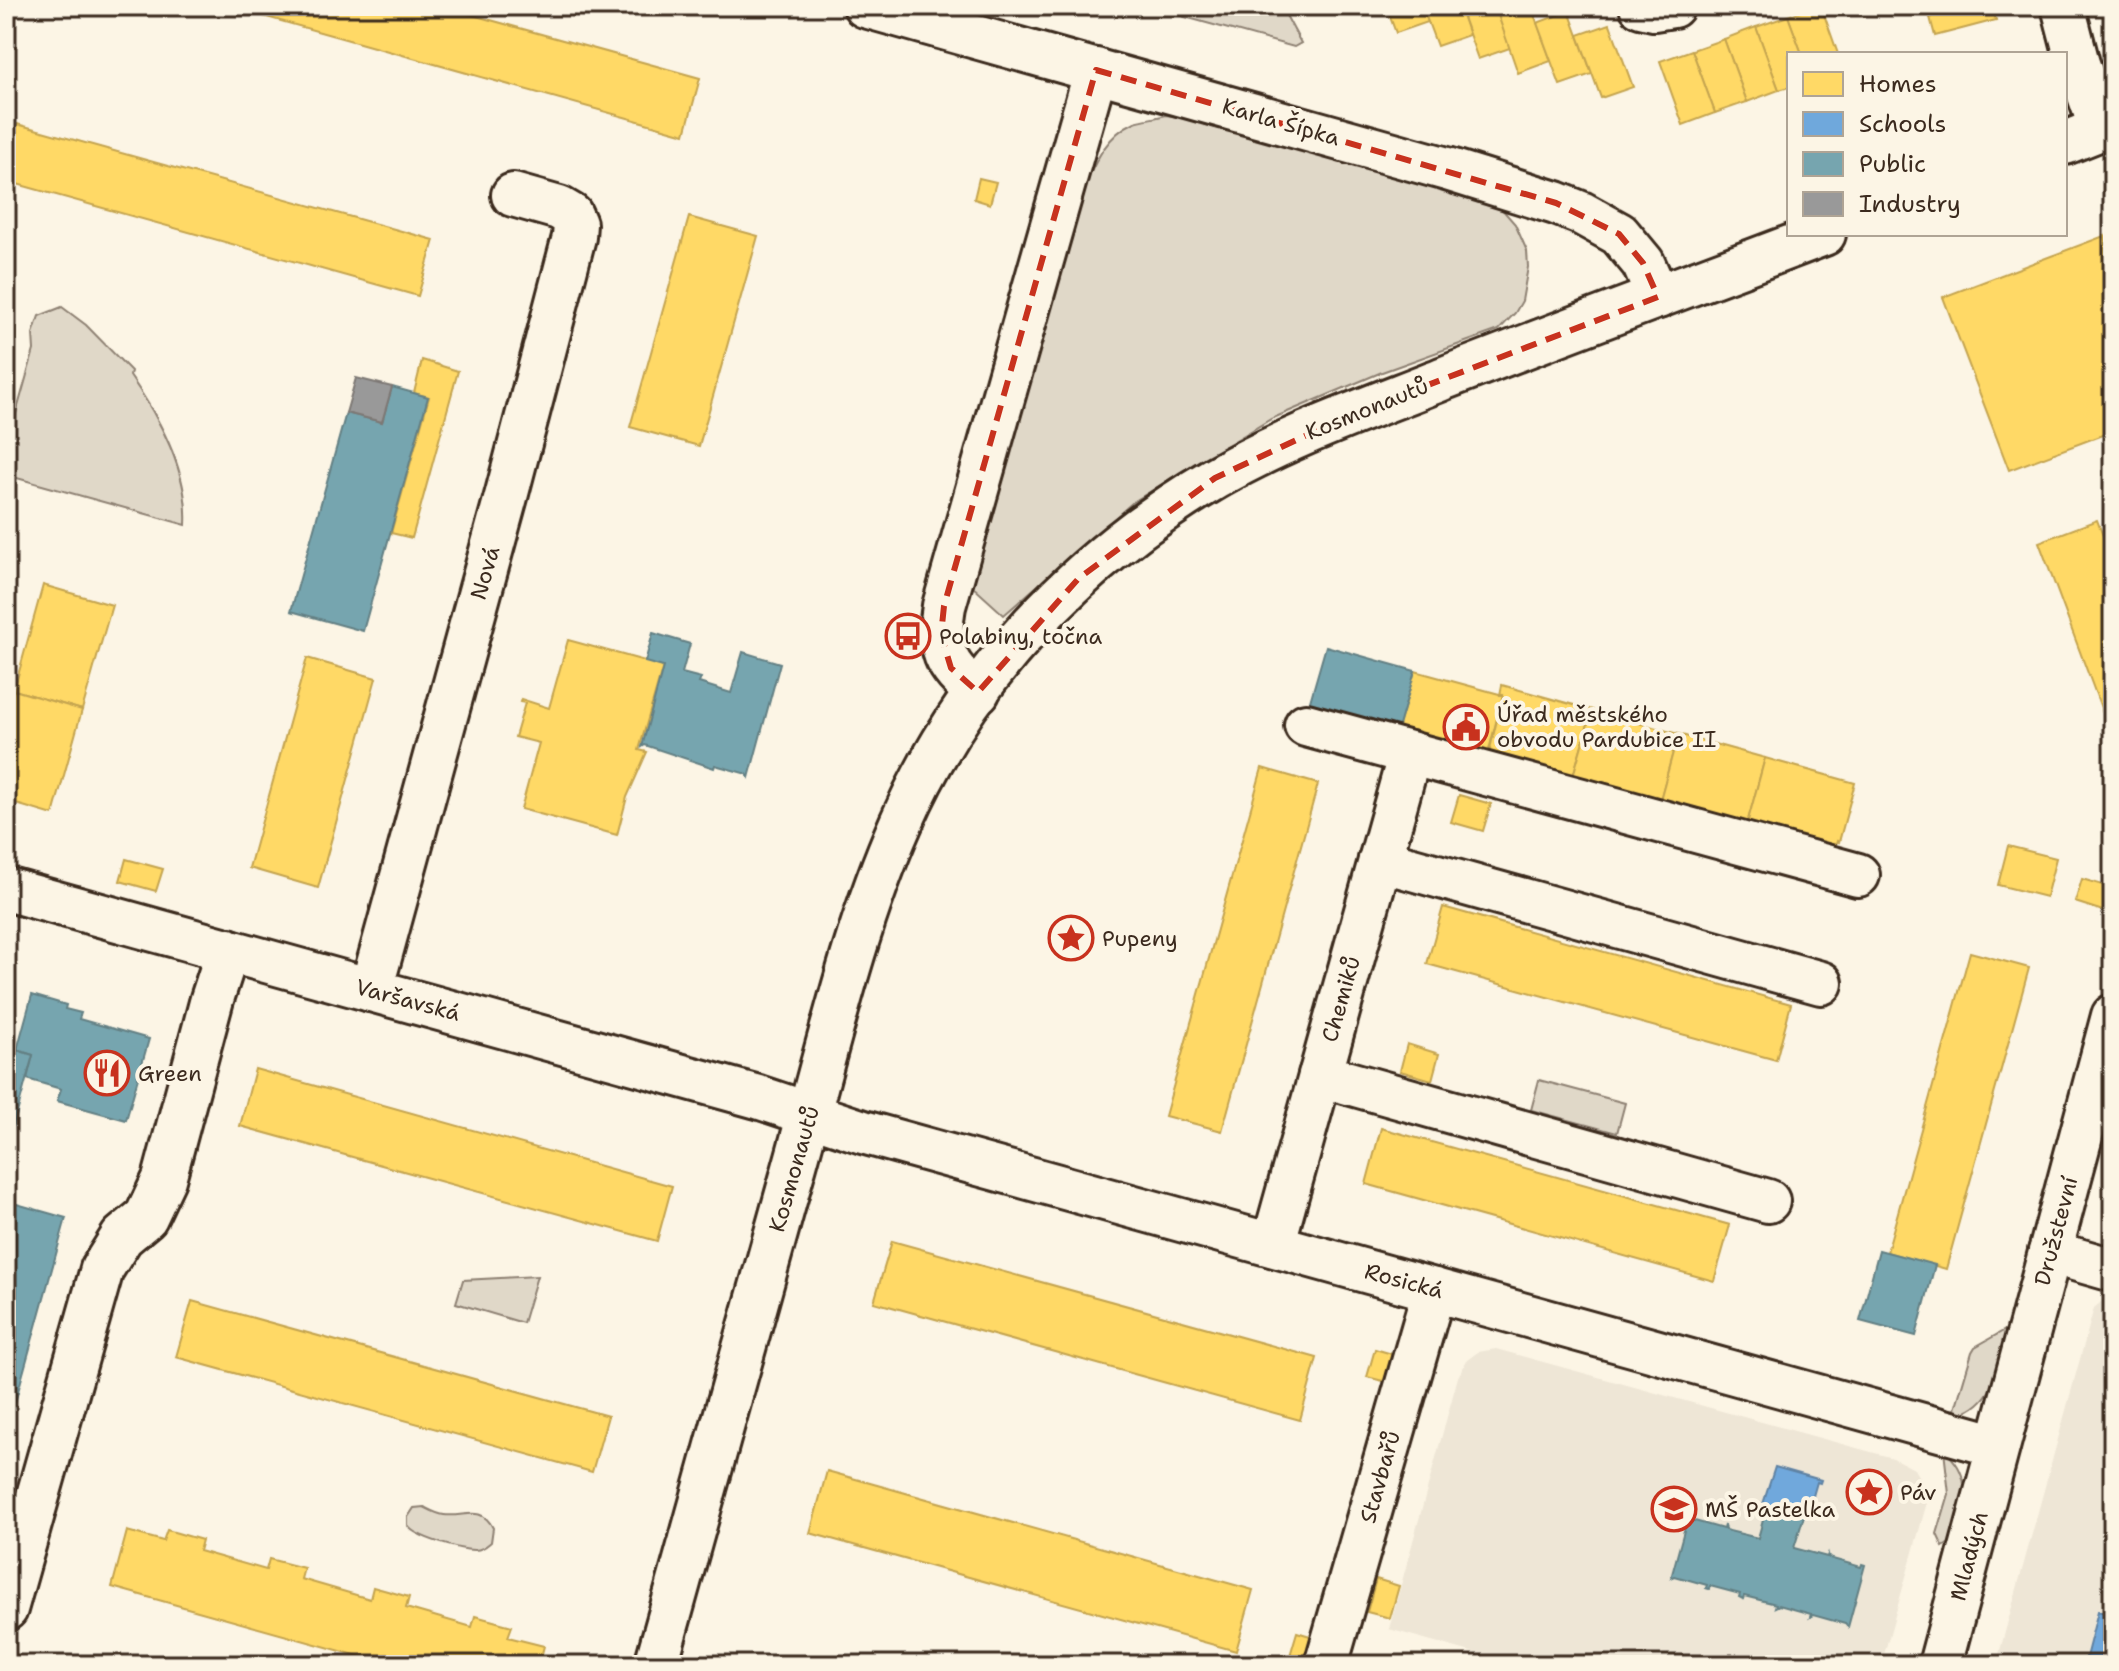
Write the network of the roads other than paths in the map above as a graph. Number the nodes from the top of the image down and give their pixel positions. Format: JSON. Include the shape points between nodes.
{"nodes":[{"id":1,"x":865,"y":6,"type":"edge"},
{"id":2,"x":1641,"y":6,"type":"edge"},
{"id":3,"x":1673,"y":6,"type":"edge"},
{"id":4,"x":2063,"y":6,"type":"edge"},
{"id":5,"x":1096,"y":70,"type":"junction"},
{"id":6,"x":2093,"y":132,"type":"edge"},
{"id":7,"x":513,"y":195,"type":"dead end"},
{"id":8,"x":1819,"y":236,"type":"edge"},
{"id":9,"x":1658,"y":297,"type":"junction"},
{"id":10,"x":978,"y":692,"type":"junction"},
{"id":11,"x":1306,"y":725,"type":"dead end"},
{"id":12,"x":1410,"y":753,"type":"junction"},
{"id":13,"x":1380,"y":860,"type":"junction"},
{"id":14,"x":1858,"y":875,"type":"dead end"},
{"id":15,"x":6,"y":889,"type":"edge"},
{"id":16,"x":228,"y":950,"type":"junction"},
{"id":17,"x":1821,"y":983,"type":"dead end"},
{"id":18,"x":371,"y":990,"type":"junction"},
{"id":19,"x":2113,"y":1016,"type":"edge"},
{"id":20,"x":1320,"y":1075,"type":"junction"},
{"id":21,"x":810,"y":1114,"type":"junction"},
{"id":22,"x":1768,"y":1201,"type":"dead end"},
{"id":23,"x":1273,"y":1245,"type":"junction"},
{"id":24,"x":2050,"y":1252,"type":"junction"},
{"id":25,"x":2113,"y":1270,"type":"edge"},
{"id":26,"x":1434,"y":1290,"type":"junction"},
{"id":27,"x":1998,"y":1446,"type":"junction"},
{"id":28,"x":9,"y":1587,"type":"edge"},
{"id":29,"x":656,"y":1665,"type":"edge"},
{"id":30,"x":1326,"y":1665,"type":"edge"},
{"id":31,"x":1940,"y":1665,"type":"edge"}],
"edges":[{"from":1,"to":5,"type":"street","name":"Karla Šípka"},
{"from":2,"to":3,"type":"street"},
{"from":4,"to":6,"type":"street"},
{"from":5,"to":9,"type":"street","name":"Karla Šípka","via":[[1447,169],[1581,213],[1632,247]]},
{"from":5,"to":10,"type":"street","via":[[944,606],[944,652],[961,680]]},
{"from":7,"to":18,"type":"street","name":"Nová","via":[[571,215],[574,237]]},
{"from":8,"to":9,"type":"street","name":"Kosmonautů"},
{"from":9,"to":10,"type":"street","name":"Kosmonautů","via":[[1352,414],[1215,478],[1121,542],[1079,578],[1048,606]]},
{"from":10,"to":21,"type":"street","name":"Kosmonautů","via":[[919,786],[889,852],[863,923]]},
{"from":11,"to":12,"type":"street"},
{"from":12,"to":13,"type":"street","name":"Chemiků"},
{"from":12,"to":14,"type":"street"},
{"from":13,"to":17,"type":"street"},
{"from":13,"to":20,"type":"street","name":"Chemiků"},
{"from":15,"to":16,"type":"street","name":"Varšavská"},
{"from":16,"to":18,"type":"street","name":"Varšavská"},
{"from":16,"to":28,"type":"street","via":[[155,1201],[102,1269]]},
{"from":18,"to":21,"type":"street","name":"Varšavská"},
{"from":19,"to":24,"type":"street","name":"Družstevní"},
{"from":20,"to":22,"type":"street"},
{"from":20,"to":23,"type":"street","name":"Chemiků"},
{"from":21,"to":23,"type":"street","name":"Rosická"},
{"from":21,"to":29,"type":"street","name":"Kosmonautů"},
{"from":23,"to":26,"type":"street","name":"Rosická"},
{"from":24,"to":25,"type":"street"},
{"from":24,"to":27,"type":"street","name":"Družstevní"},
{"from":26,"to":27,"type":"street","name":"Rosická"},
{"from":26,"to":30,"type":"street","name":"Stavbařů"},
{"from":27,"to":31,"type":"street","name":"Mladých"}]}
